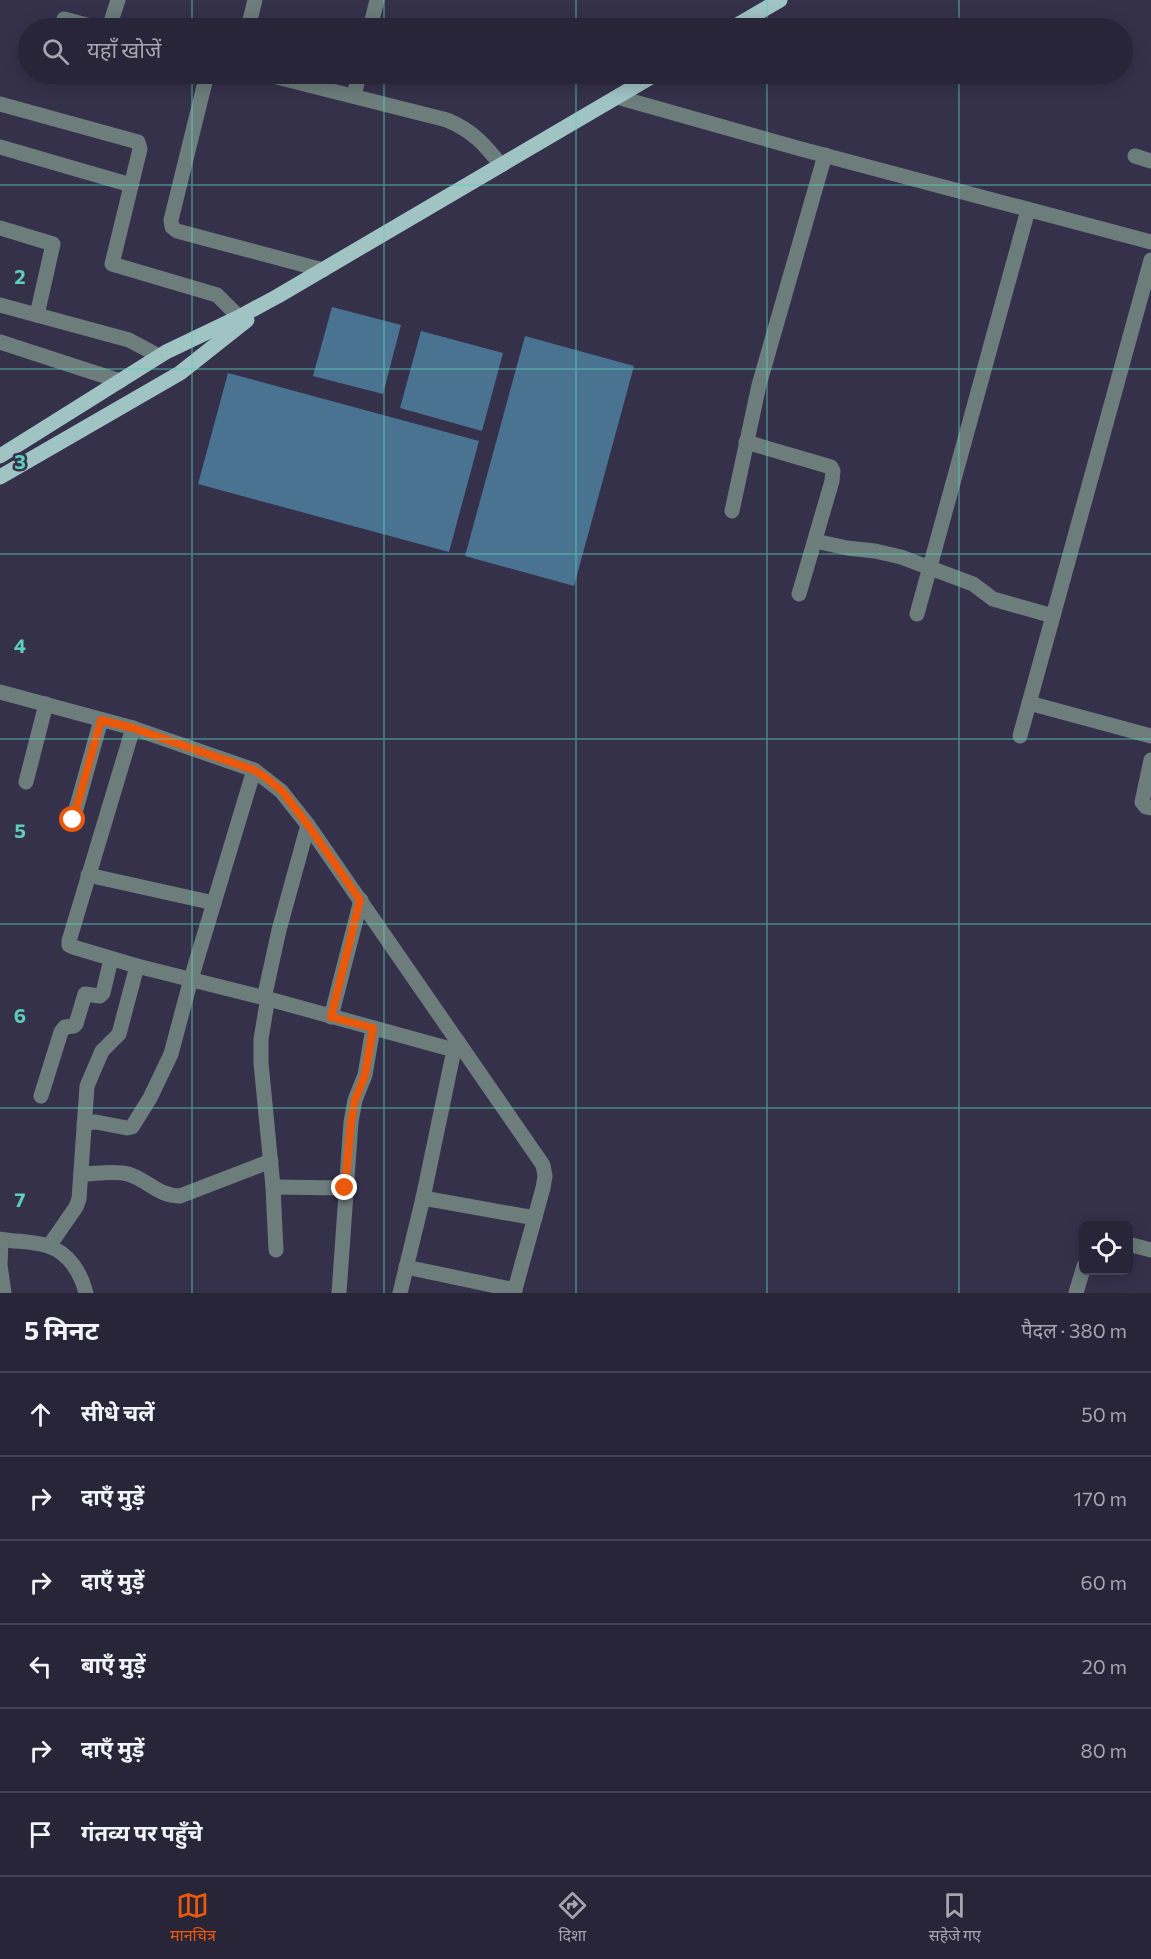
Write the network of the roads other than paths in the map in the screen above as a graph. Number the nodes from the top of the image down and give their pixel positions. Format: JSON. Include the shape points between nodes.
{"nodes":[{"id":1,"x":118,"y":0,"type":"edge"},
{"id":2,"x":255,"y":0,"type":"edge"},
{"id":3,"x":377,"y":0,"type":"edge"},
{"id":4,"x":780,"y":0,"type":"edge"},
{"id":5,"x":113,"y":18,"type":"edge"},
{"id":6,"x":250,"y":18,"type":"edge"},
{"id":7,"x":372,"y":18,"type":"edge"},
{"id":8,"x":749,"y":18,"type":"edge"},
{"id":9,"x":205,"y":84,"type":"edge"},
{"id":10,"x":305,"y":84,"type":"edge"},
{"id":11,"x":357,"y":84,"type":"edge"},
{"id":12,"x":639,"y":84,"type":"edge"},
{"id":13,"x":354,"y":96,"type":"junction"},
{"id":14,"x":616,"y":97,"type":"junction"},
{"id":15,"x":0,"y":104,"type":"edge"},
{"id":16,"x":0,"y":147,"type":"edge"},
{"id":17,"x":825,"y":156,"type":"junction"},
{"id":18,"x":1135,"y":156,"type":"dead end"},
{"id":19,"x":1151,"y":161,"type":"edge"},
{"id":20,"x":501,"y":165,"type":"junction"},
{"id":21,"x":131,"y":185,"type":"junction"},
{"id":22,"x":1028,"y":210,"type":"junction"},
{"id":23,"x":0,"y":228,"type":"edge"},
{"id":24,"x":1151,"y":242,"type":"edge"},
{"id":25,"x":1151,"y":260,"type":"edge"},
{"id":26,"x":323,"y":270,"type":"junction"},
{"id":27,"x":278,"y":296,"type":"junction"},
{"id":28,"x":0,"y":305,"type":"edge"},
{"id":29,"x":37,"y":315,"type":"junction"},
{"id":30,"x":1136,"y":316,"type":"junction"},
{"id":31,"x":239,"y":317,"type":"junction"},
{"id":32,"x":1151,"y":321,"type":"edge"},
{"id":33,"x":0,"y":342,"type":"edge"},
{"id":34,"x":159,"y":356,"type":"junction"},
{"id":35,"x":120,"y":381,"type":"junction"},
{"id":36,"x":746,"y":442,"type":"junction"},
{"id":37,"x":0,"y":456,"type":"edge"},
{"id":38,"x":0,"y":477,"type":"edge"},
{"id":39,"x":732,"y":511,"type":"dead end"},
{"id":40,"x":815,"y":541,"type":"junction"},
{"id":41,"x":930,"y":568,"type":"junction"},
{"id":42,"x":799,"y":594,"type":"dead end"},
{"id":43,"x":917,"y":614,"type":"dead end"},
{"id":44,"x":1053,"y":616,"type":"junction"},
{"id":45,"x":0,"y":692,"type":"edge"},
{"id":46,"x":1029,"y":703,"type":"junction"},
{"id":47,"x":46,"y":704,"type":"junction"},
{"id":48,"x":101,"y":720,"type":"junction"},
{"id":49,"x":133,"y":728,"type":"junction"},
{"id":50,"x":1020,"y":736,"type":"dead end"},
{"id":51,"x":1151,"y":736,"type":"edge"},
{"id":52,"x":1151,"y":760,"type":"edge"},
{"id":53,"x":254,"y":770,"type":"junction"},
{"id":54,"x":26,"y":782,"type":"dead end"},
{"id":55,"x":1151,"y":808,"type":"edge"},
{"id":56,"x":73,"y":820,"type":"dead end"},
{"id":57,"x":308,"y":825,"type":"junction"},
{"id":58,"x":88,"y":875,"type":"junction"},
{"id":59,"x":360,"y":900,"type":"junction"},
{"id":60,"x":214,"y":903,"type":"junction"},
{"id":61,"x":111,"y":958,"type":"junction"},
{"id":62,"x":137,"y":966,"type":"junction"},
{"id":63,"x":191,"y":979,"type":"junction"},
{"id":64,"x":266,"y":998,"type":"junction"},
{"id":65,"x":331,"y":1017,"type":"junction"},
{"id":66,"x":373,"y":1028,"type":"junction"},
{"id":67,"x":456,"y":1046,"type":"junction"},
{"id":68,"x":41,"y":1096,"type":"dead end"},
{"id":69,"x":84,"y":1123,"type":"junction"},
{"id":70,"x":271,"y":1161,"type":"junction"},
{"id":71,"x":81,"y":1174,"type":"junction"},
{"id":72,"x":273,"y":1187,"type":"junction"},
{"id":73,"x":345,"y":1188,"type":"junction"},
{"id":74,"x":423,"y":1198,"type":"junction"},
{"id":75,"x":535,"y":1218,"type":"junction"},
{"id":76,"x":1,"y":1240,"type":"edge"},
{"id":77,"x":1133,"y":1245,"type":"edge"},
{"id":78,"x":49,"y":1246,"type":"junction"},
{"id":79,"x":276,"y":1250,"type":"dead end"},
{"id":80,"x":1151,"y":1250,"type":"edge"},
{"id":81,"x":0,"y":1260,"type":"edge"},
{"id":82,"x":406,"y":1267,"type":"junction"},
{"id":83,"x":1081,"y":1275,"type":"edge"},
{"id":84,"x":515,"y":1291,"type":"edge"},
{"id":85,"x":4,"y":1293,"type":"edge"},
{"id":86,"x":86,"y":1293,"type":"edge"},
{"id":87,"x":339,"y":1293,"type":"edge"},
{"id":88,"x":400,"y":1293,"type":"edge"},
{"id":89,"x":1076,"y":1293,"type":"edge"}],
"edges":[{"from":1,"to":5,"type":"street"},
{"from":2,"to":6,"type":"street"},
{"from":3,"to":7,"type":"street"},
{"from":4,"to":8,"type":"main road"},
{"from":9,"to":26,"type":"street","via":[[172,227]]},
{"from":10,"to":13,"type":"street"},
{"from":11,"to":13,"type":"street"},
{"from":12,"to":14,"type":"main road"},
{"from":13,"to":20,"type":"street","via":[[460,125],[480,139]]},
{"from":14,"to":17,"type":"street"},
{"from":14,"to":20,"type":"main road"},
{"from":15,"to":21,"type":"street","via":[[138,142]]},
{"from":16,"to":21,"type":"street"},
{"from":17,"to":22,"type":"street"},
{"from":17,"to":36,"type":"street"},
{"from":18,"to":19,"type":"street"},
{"from":20,"to":26,"type":"main road"},
{"from":21,"to":31,"type":"street","via":[[112,264],[213,293]]},
{"from":22,"to":24,"type":"street"},
{"from":22,"to":41,"type":"street"},
{"from":23,"to":29,"type":"street","via":[[53,244]]},
{"from":25,"to":30,"type":"street"},
{"from":26,"to":27,"type":"main road"},
{"from":27,"to":31,"type":"main road"},
{"from":27,"to":38,"type":"main road","via":[[180,373]]},
{"from":28,"to":29,"type":"street"},
{"from":29,"to":34,"type":"street","via":[[133,341]]},
{"from":30,"to":32,"type":"street"},
{"from":30,"to":44,"type":"street"},
{"from":31,"to":34,"type":"main road"},
{"from":33,"to":35,"type":"street"},
{"from":34,"to":35,"type":"main road"},
{"from":35,"to":37,"type":"main road"},
{"from":36,"to":39,"type":"street"},
{"from":36,"to":40,"type":"street","via":[[831,467],[833,477]]},
{"from":40,"to":41,"type":"street","via":[[875,551]]},
{"from":40,"to":42,"type":"street"},
{"from":41,"to":43,"type":"street"},
{"from":41,"to":44,"type":"street","via":[[973,584],[993,599]]},
{"from":44,"to":46,"type":"street"},
{"from":45,"to":47,"type":"street"},
{"from":46,"to":50,"type":"street"},
{"from":46,"to":51,"type":"street"},
{"from":47,"to":48,"type":"street"},
{"from":47,"to":54,"type":"street"},
{"from":48,"to":49,"type":"street"},
{"from":48,"to":56,"type":"street"},
{"from":49,"to":53,"type":"street"},
{"from":49,"to":58,"type":"street"},
{"from":52,"to":55,"type":"street","via":[[1142,802]]},
{"from":53,"to":57,"type":"street","via":[[282,791]]},
{"from":53,"to":60,"type":"street"},
{"from":57,"to":59,"type":"street"},
{"from":57,"to":64,"type":"street","via":[[279,930]]},
{"from":58,"to":60,"type":"street"},
{"from":58,"to":61,"type":"street","via":[[69,943]]},
{"from":59,"to":65,"type":"street"},
{"from":59,"to":67,"type":"street"},
{"from":60,"to":63,"type":"street"},
{"from":61,"to":62,"type":"street"},
{"from":61,"to":68,"type":"street","via":[[100,996],[84,996],[76,1024],[61,1032]]},
{"from":62,"to":63,"type":"street"},
{"from":62,"to":69,"type":"street","via":[[119,1034],[102,1051],[87,1086]]},
{"from":63,"to":64,"type":"street"},
{"from":63,"to":69,"type":"street","via":[[167,1065],[132,1127]]},
{"from":64,"to":65,"type":"street"},
{"from":64,"to":70,"type":"street","via":[[261,1063]]},
{"from":65,"to":66,"type":"street"},
{"from":66,"to":67,"type":"street"},
{"from":66,"to":73,"type":"street","via":[[351,1122]]},
{"from":67,"to":74,"type":"street"},
{"from":67,"to":75,"type":"street","via":[[543,1165],[544,1181]]},
{"from":69,"to":71,"type":"street"},
{"from":70,"to":71,"type":"street","via":[[180,1196],[165,1194],[124,1173]]},
{"from":70,"to":72,"type":"street"},
{"from":71,"to":78,"type":"street","via":[[76,1208]]},
{"from":72,"to":73,"type":"street"},
{"from":72,"to":79,"type":"street"},
{"from":73,"to":87,"type":"street"},
{"from":74,"to":75,"type":"street"},
{"from":74,"to":82,"type":"street"},
{"from":75,"to":84,"type":"street"},
{"from":76,"to":78,"type":"street"},
{"from":76,"to":81,"type":"street"},
{"from":77,"to":80,"type":"street"},
{"from":78,"to":86,"type":"street","via":[[76,1268]]},
{"from":81,"to":85,"type":"street"},
{"from":82,"to":84,"type":"street"},
{"from":82,"to":88,"type":"street"},
{"from":83,"to":89,"type":"street"}]}
